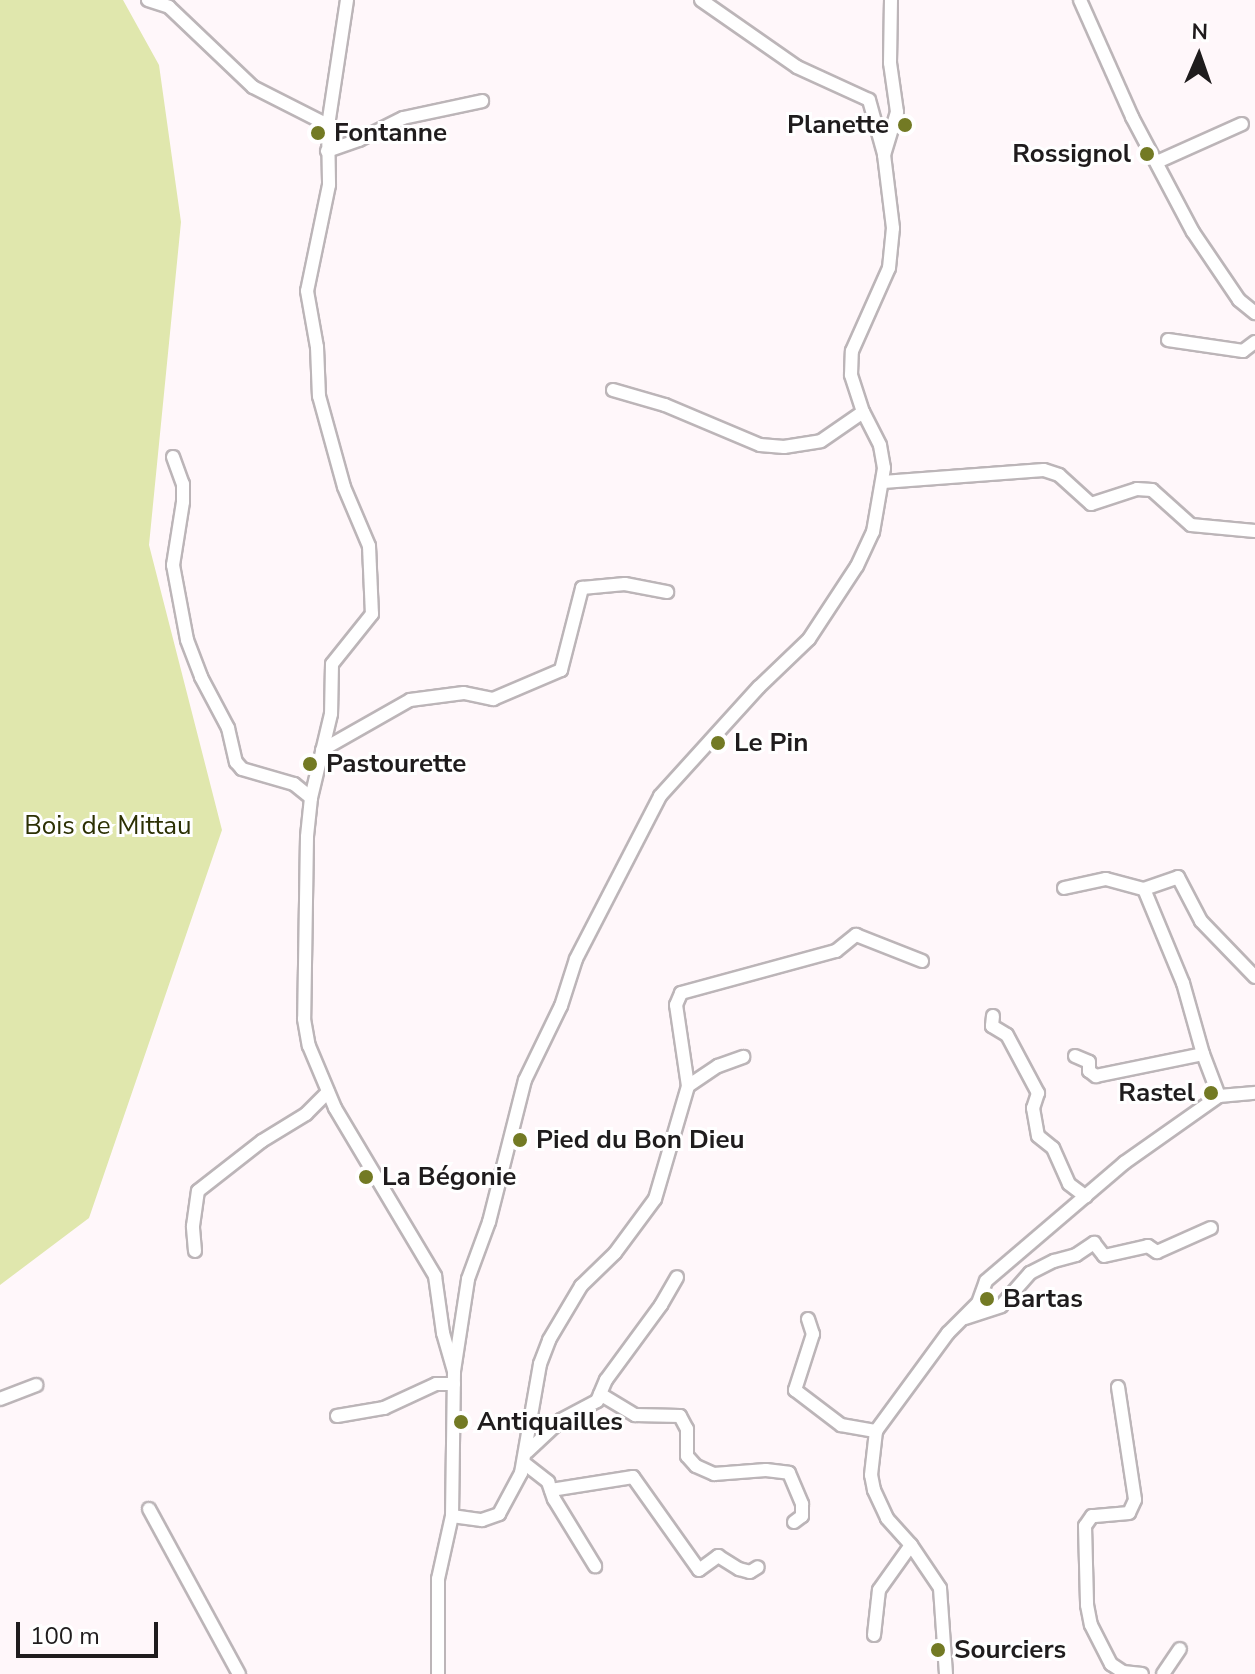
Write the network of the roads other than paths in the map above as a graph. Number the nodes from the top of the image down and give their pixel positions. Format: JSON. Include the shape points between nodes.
{"nodes":[{"id":1,"x":148,"y":0,"type":"edge"},
{"id":2,"x":347,"y":0,"type":"edge"},
{"id":3,"x":701,"y":0,"type":"edge"},
{"id":4,"x":891,"y":0,"type":"edge"},
{"id":5,"x":1080,"y":0,"type":"edge"},
{"id":6,"x":482,"y":101,"type":"dead end"},
{"id":7,"x":1242,"y":124,"type":"dead end"},
{"id":8,"x":328,"y":125,"type":"junction"},
{"id":9,"x":327,"y":151,"type":"junction"},
{"id":10,"x":884,"y":155,"type":"junction"},
{"id":11,"x":1157,"y":162,"type":"junction"},
{"id":12,"x":1255,"y":313,"type":"edge"},
{"id":13,"x":1168,"y":340,"type":"dead end"},
{"id":14,"x":1255,"y":342,"type":"edge"},
{"id":15,"x":613,"y":390,"type":"dead end"},
{"id":16,"x":863,"y":412,"type":"junction"},
{"id":17,"x":173,"y":457,"type":"dead end"},
{"id":18,"x":883,"y":482,"type":"junction"},
{"id":19,"x":1255,"y":531,"type":"edge"},
{"id":20,"x":667,"y":592,"type":"dead end"},
{"id":21,"x":322,"y":750,"type":"junction"},
{"id":22,"x":311,"y":798,"type":"junction"},
{"id":23,"x":1064,"y":888,"type":"dead end"},
{"id":24,"x":1144,"y":889,"type":"junction"},
{"id":25,"x":922,"y":961,"type":"dead end"},
{"id":26,"x":1255,"y":977,"type":"edge"},
{"id":27,"x":993,"y":1016,"type":"dead end"},
{"id":28,"x":1203,"y":1054,"type":"junction"},
{"id":29,"x":1075,"y":1056,"type":"dead end"},
{"id":30,"x":743,"y":1057,"type":"dead end"},
{"id":31,"x":688,"y":1086,"type":"junction"},
{"id":32,"x":328,"y":1092,"type":"junction"},
{"id":33,"x":1255,"y":1093,"type":"edge"},
{"id":34,"x":1219,"y":1096,"type":"junction"},
{"id":35,"x":1086,"y":1197,"type":"junction"},
{"id":36,"x":1211,"y":1228,"type":"dead end"},
{"id":37,"x":195,"y":1251,"type":"dead end"},
{"id":38,"x":677,"y":1277,"type":"dead end"},
{"id":39,"x":808,"y":1319,"type":"dead end"},
{"id":40,"x":962,"y":1319,"type":"junction"},
{"id":41,"x":454,"y":1378,"type":"junction"},
{"id":42,"x":36,"y":1385,"type":"dead end"},
{"id":43,"x":1118,"y":1387,"type":"dead end"},
{"id":44,"x":600,"y":1394,"type":"junction"},
{"id":45,"x":0,"y":1399,"type":"edge"},
{"id":46,"x":337,"y":1416,"type":"dead end"},
{"id":47,"x":876,"y":1431,"type":"junction"},
{"id":48,"x":525,"y":1458,"type":"junction"},
{"id":49,"x":551,"y":1490,"type":"junction"},
{"id":50,"x":149,"y":1509,"type":"dead end"},
{"id":51,"x":452,"y":1516,"type":"junction"},
{"id":52,"x":794,"y":1522,"type":"dead end"},
{"id":53,"x":911,"y":1545,"type":"junction"},
{"id":54,"x":595,"y":1566,"type":"dead end"},
{"id":55,"x":758,"y":1567,"type":"dead end"},
{"id":56,"x":874,"y":1635,"type":"dead end"},
{"id":57,"x":1180,"y":1649,"type":"dead end"},
{"id":58,"x":239,"y":1674,"type":"edge"},
{"id":59,"x":438,"y":1674,"type":"edge"},
{"id":60,"x":946,"y":1674,"type":"edge"},
{"id":61,"x":1142,"y":1674,"type":"edge"},
{"id":62,"x":1163,"y":1674,"type":"edge"}],
"edges":[{"from":1,"to":8,"type":"street","via":[[169,7],[253,87]]},
{"from":2,"to":8,"type":"street"},
{"from":3,"to":10,"type":"street","via":[[797,67],[869,100]]},
{"from":4,"to":10,"type":"street","via":[[890,74],[897,112]]},
{"from":5,"to":11,"type":"street"},
{"from":6,"to":9,"type":"street","via":[[403,118]]},
{"from":7,"to":11,"type":"street"},
{"from":8,"to":9,"type":"street"},
{"from":9,"to":21,"type":"street","via":[[329,185],[307,291],[319,396],[344,487],[369,546],[373,601],[372,614],[332,664],[331,714]]},
{"from":10,"to":16,"type":"street","via":[[893,228],[889,268],[852,351],[852,385]]},
{"from":11,"to":12,"type":"street","via":[[1193,232],[1239,300]]},
{"from":13,"to":14,"type":"street","via":[[1243,351]]},
{"from":15,"to":16,"type":"street","via":[[655,401],[760,445],[821,441]]},
{"from":16,"to":18,"type":"street","via":[[880,445]]},
{"from":17,"to":22,"type":"street","via":[[183,484],[173,565],[187,640],[201,677],[242,769],[294,784]]},
{"from":18,"to":19,"type":"street","via":[[1044,470],[1059,475],[1091,504],[1137,489],[1152,490],[1191,525]]},
{"from":18,"to":41,"type":"street","via":[[865,553],[825,619],[660,796],[576,959],[561,1006],[525,1080],[489,1222],[468,1279]]},
{"from":20,"to":21,"type":"street","via":[[625,584],[582,588],[561,670],[493,699],[464,693],[410,700]]},
{"from":21,"to":22,"type":"street"},
{"from":22,"to":32,"type":"street","via":[[304,1019]]},
{"from":23,"to":24,"type":"street","via":[[1106,879]]},
{"from":24,"to":26,"type":"street","via":[[1178,877],[1201,921]]},
{"from":24,"to":28,"type":"street","via":[[1183,983]]},
{"from":25,"to":31,"type":"street","via":[[856,935],[836,951],[681,993],[676,1005]]},
{"from":27,"to":35,"type":"street","via":[[992,1026],[1007,1035],[1038,1093],[1033,1108],[1038,1136],[1053,1148],[1069,1184]]},
{"from":28,"to":29,"type":"street","via":[[1096,1076],[1089,1071],[1089,1062]]},
{"from":28,"to":34,"type":"street"},
{"from":30,"to":31,"type":"street"},
{"from":31,"to":48,"type":"street","via":[[655,1199],[615,1253],[581,1286],[549,1340],[540,1364]]},
{"from":32,"to":37,"type":"street","via":[[306,1114],[198,1191]]},
{"from":32,"to":41,"type":"street","via":[[435,1276]]},
{"from":33,"to":34,"type":"street"},
{"from":34,"to":35,"type":"street","via":[[1124,1163]]},
{"from":35,"to":40,"type":"street","via":[[986,1281],[978,1303]]},
{"from":36,"to":40,"type":"street","via":[[1157,1252],[1148,1246],[1104,1256],[1094,1243],[1030,1273],[1001,1306]]},
{"from":38,"to":44,"type":"street"},
{"from":39,"to":47,"type":"street","via":[[813,1334],[795,1390],[841,1425]]},
{"from":40,"to":47,"type":"street"},
{"from":41,"to":46,"type":"street","via":[[384,1408]]},
{"from":41,"to":51,"type":"street"},
{"from":42,"to":45,"type":"street"},
{"from":43,"to":61,"type":"street","via":[[1135,1500],[1129,1513],[1092,1516],[1085,1526],[1087,1605],[1111,1664]]},
{"from":44,"to":48,"type":"street","via":[[597,1401],[561,1420]]},
{"from":44,"to":52,"type":"street","via":[[635,1415],[680,1416],[687,1429],[687,1456],[714,1474],[789,1473],[802,1504],[802,1516]]},
{"from":47,"to":53,"type":"street","via":[[874,1490],[887,1518]]},
{"from":48,"to":49,"type":"street"},
{"from":48,"to":51,"type":"street","via":[[499,1514],[482,1520]]},
{"from":49,"to":54,"type":"street"},
{"from":49,"to":55,"type":"street","via":[[633,1477],[699,1570],[718,1556],[739,1569],[750,1572]]},
{"from":50,"to":58,"type":"street"},
{"from":51,"to":59,"type":"street","via":[[438,1579]]},
{"from":53,"to":56,"type":"street","via":[[879,1590]]},
{"from":53,"to":60,"type":"street","via":[[940,1588]]},
{"from":57,"to":62,"type":"street"}]}
